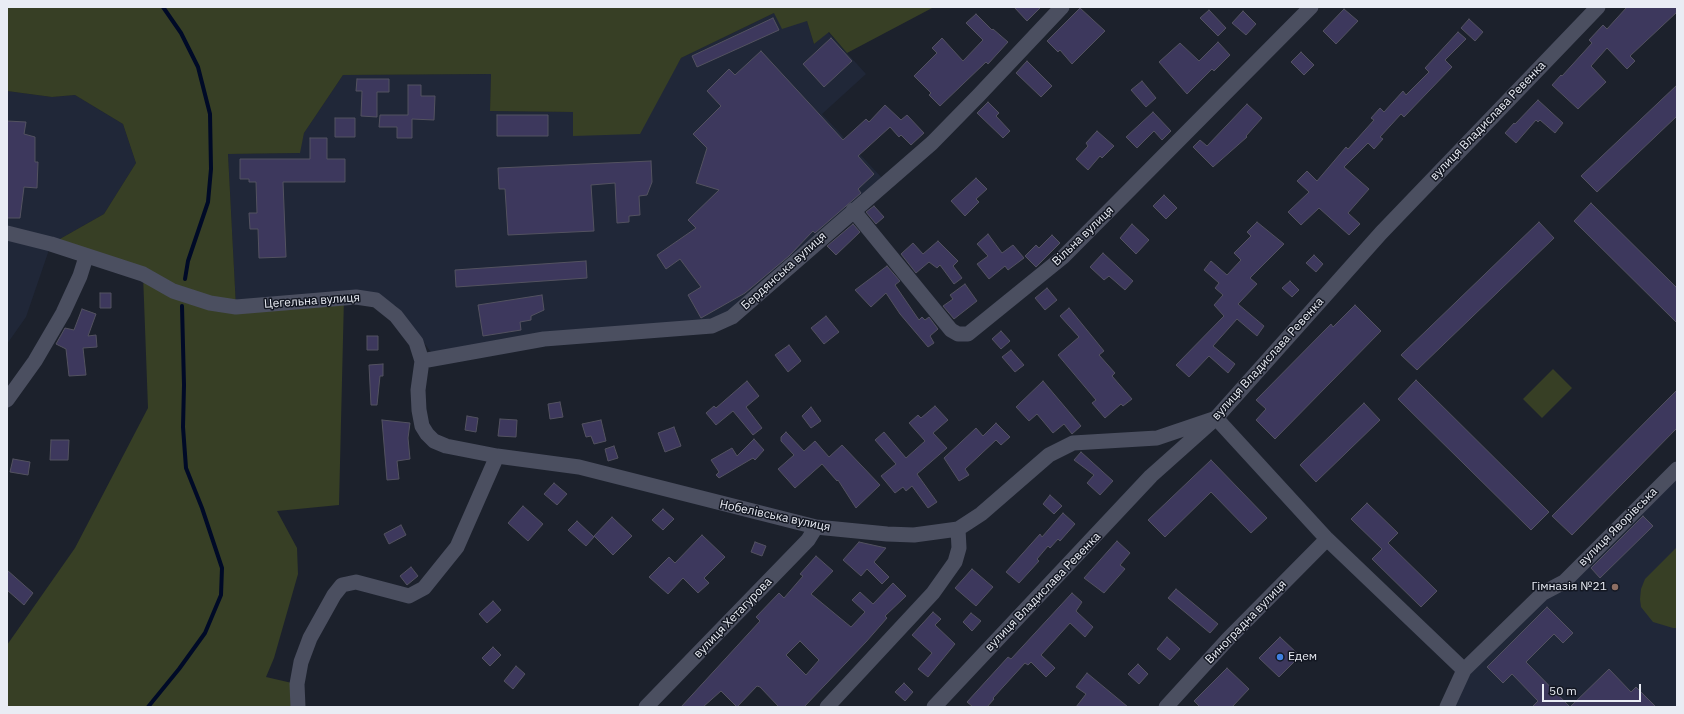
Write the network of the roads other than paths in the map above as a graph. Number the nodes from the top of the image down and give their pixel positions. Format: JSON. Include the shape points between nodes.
{"nodes":[{"id":1,"x":1062,"y":7,"type":"edge"},
{"id":2,"x":1311,"y":7,"type":"edge"},
{"id":3,"x":1598,"y":7,"type":"edge"},
{"id":4,"x":853,"y":210,"type":"junction"},
{"id":5,"x":7,"y":233,"type":"edge"},
{"id":6,"x":86,"y":257,"type":"junction"},
{"id":7,"x":422,"y":361,"type":"junction"},
{"id":8,"x":7,"y":400,"type":"edge"},
{"id":9,"x":1216,"y":418,"type":"junction"},
{"id":10,"x":497,"y":456,"type":"junction"},
{"id":11,"x":1677,"y":468,"type":"edge"},
{"id":12,"x":816,"y":527,"type":"junction"},
{"id":13,"x":958,"y":529,"type":"junction"},
{"id":14,"x":1327,"y":539,"type":"junction"},
{"id":15,"x":1464,"y":670,"type":"junction"},
{"id":16,"x":298,"y":707,"type":"edge"},
{"id":17,"x":646,"y":707,"type":"edge"},
{"id":18,"x":827,"y":707,"type":"edge"},
{"id":19,"x":934,"y":707,"type":"edge"},
{"id":20,"x":1166,"y":707,"type":"edge"},
{"id":21,"x":1447,"y":707,"type":"edge"}],
"edges":[{"from":1,"to":4,"type":"street","name":"Бердянська вулиця","via":[[932,142]]},
{"from":2,"to":4,"type":"street","name":"Вільна вулиця","via":[[1063,257],[968,334],[958,334],[951,330]]},
{"from":3,"to":9,"type":"street","name":"вулиця Владислава Ревенка","via":[[1381,233]]},
{"from":4,"to":7,"type":"street","name":"Бердянська вулиця","via":[[732,317],[712,326],[544,339]]},
{"from":5,"to":6,"type":"street","name":"Цегельна вулиця"},
{"from":6,"to":7,"type":"street","name":"Цегельна вулиця","via":[[143,274],[173,291],[216,304],[236,307],[356,297],[376,300],[396,316],[416,342]]},
{"from":6,"to":8,"type":"street","via":[[63,313],[35,361]]},
{"from":7,"to":10,"type":"street","name":"Цегельна вулиця","via":[[418,390],[419,410],[422,426],[427,434],[434,441],[446,446]]},
{"from":9,"to":13,"type":"street","name":"Нобелівська вулиця","via":[[1157,438],[1073,443],[1049,455],[981,514]]},
{"from":9,"to":14,"type":"street"},
{"from":9,"to":19,"type":"street","name":"вулиця Владислава Ревенка","via":[[1151,476]]},
{"from":10,"to":12,"type":"street","name":"Нобелівська вулиця","via":[[580,467]]},
{"from":10,"to":16,"type":"street","via":[[457,547],[424,588],[409,596],[356,582],[342,585],[334,595],[310,638],[301,662],[297,684]]},
{"from":11,"to":15,"type":"street","name":"вулиця Яворівська","via":[[1564,582],[1543,593]]},
{"from":12,"to":13,"type":"street","name":"Нобелівська вулиця","via":[[914,535]]},
{"from":12,"to":17,"type":"street","name":"вулиця Хетагурова","via":[[808,540]]},
{"from":13,"to":18,"type":"street","via":[[959,548],[955,562],[933,593]]},
{"from":14,"to":15,"type":"street"},
{"from":14,"to":20,"type":"street","name":"Виноградна вулиця","via":[[1228,639]]},
{"from":15,"to":21,"type":"street","name":"вулиця Яворівська"}]}
